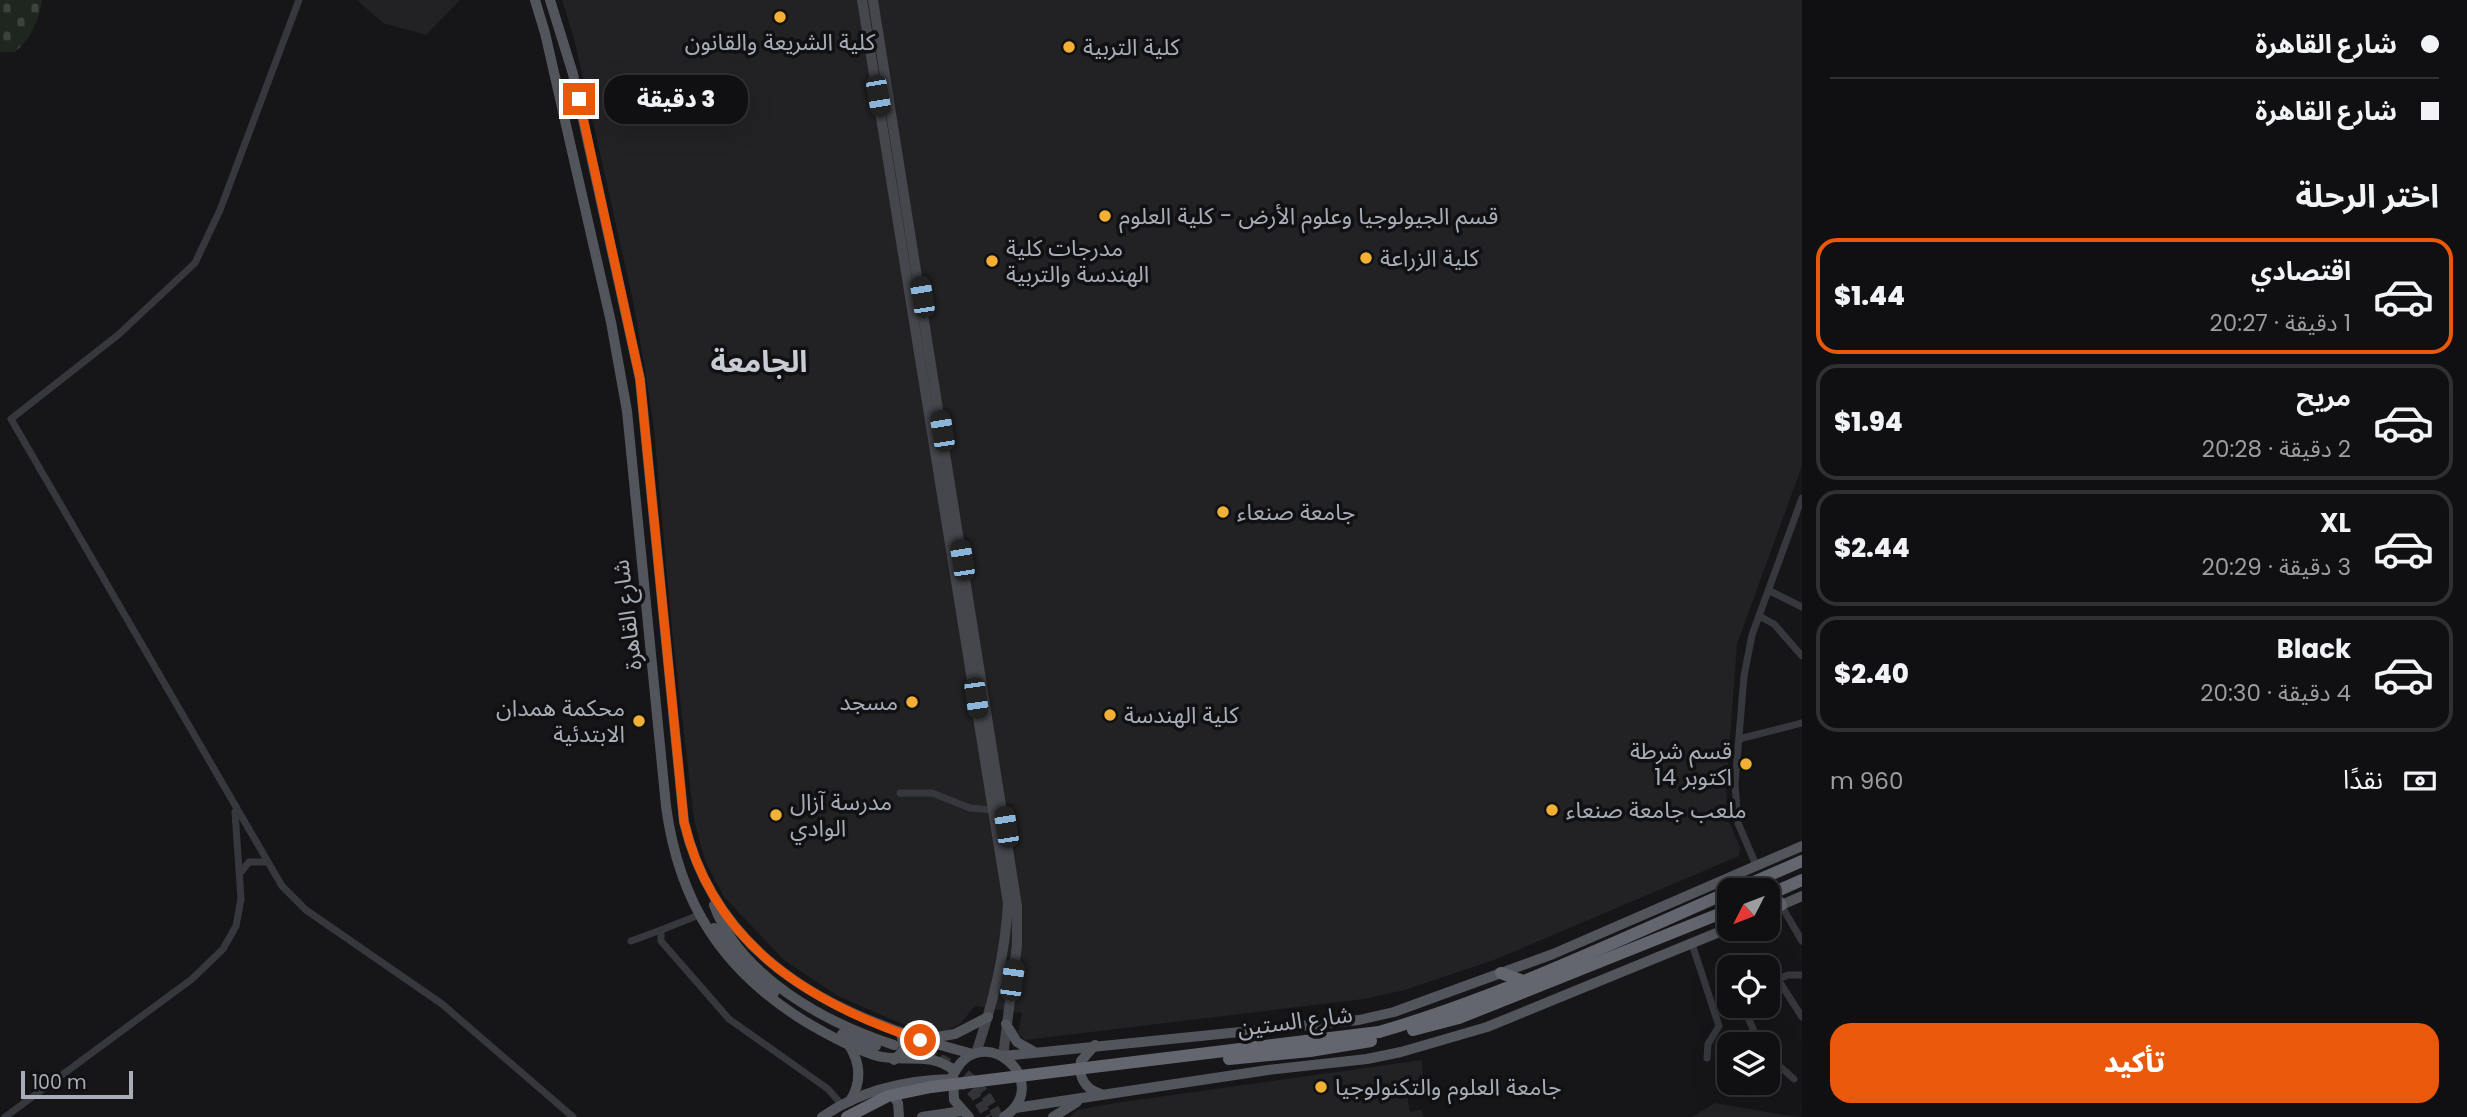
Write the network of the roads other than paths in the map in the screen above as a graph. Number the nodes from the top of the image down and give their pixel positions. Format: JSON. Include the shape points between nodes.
{"nodes":[{"id":1,"x":299,"y":0,"type":"edge"},
{"id":2,"x":535,"y":0,"type":"edge"},
{"id":3,"x":550,"y":0,"type":"edge"},
{"id":4,"x":862,"y":0,"type":"edge"},
{"id":5,"x":873,"y":0,"type":"edge"},
{"id":6,"x":875,"y":48,"type":"junction"},
{"id":7,"x":573,"y":75,"type":"junction"},
{"id":8,"x":555,"y":79,"type":"junction"},
{"id":9,"x":894,"y":189,"type":"junction"},
{"id":10,"x":905,"y":191,"type":"junction"},
{"id":11,"x":1802,"y":498,"type":"edge"},
{"id":12,"x":1770,"y":591,"type":"junction"},
{"id":13,"x":1802,"y":607,"type":"edge"},
{"id":14,"x":1759,"y":616,"type":"junction"},
{"id":15,"x":969,"y":634,"type":"junction"},
{"id":16,"x":972,"y":650,"type":"junction"},
{"id":17,"x":1802,"y":656,"type":"edge"},
{"id":18,"x":1802,"y":723,"type":"edge"},
{"id":19,"x":1740,"y":739,"type":"junction"},
{"id":20,"x":900,"y":793,"type":"dead end"},
{"id":21,"x":234,"y":808,"type":"junction"},
{"id":22,"x":992,"y":810,"type":"junction"},
{"id":23,"x":1802,"y":846,"type":"edge"},
{"id":24,"x":1771,"y":859,"type":"junction"},
{"id":25,"x":1802,"y":861,"type":"edge"},
{"id":26,"x":266,"y":863,"type":"junction"},
{"id":27,"x":1756,"y":865,"type":"junction"},
{"id":28,"x":1776,"y":872,"type":"junction"},
{"id":29,"x":240,"y":874,"type":"junction"},
{"id":30,"x":1762,"y":878,"type":"edge"},
{"id":31,"x":1802,"y":880,"type":"edge"},
{"id":32,"x":1780,"y":890,"type":"edge"},
{"id":33,"x":710,"y":892,"type":"junction"},
{"id":34,"x":1802,"y":896,"type":"edge"},
{"id":35,"x":1717,"y":898,"type":"edge"},
{"id":36,"x":1781,"y":905,"type":"joint"},
{"id":37,"x":699,"y":915,"type":"junction"},
{"id":38,"x":1717,"y":915,"type":"edge"},
{"id":39,"x":661,"y":930,"type":"junction"},
{"id":40,"x":1717,"y":933,"type":"edge"},
{"id":41,"x":631,"y":941,"type":"dead end"},
{"id":42,"x":1802,"y":941,"type":"edge"},
{"id":43,"x":1006,"y":944,"type":"junction"},
{"id":44,"x":1692,"y":944,"type":"junction"},
{"id":45,"x":1017,"y":945,"type":"junction"},
{"id":46,"x":1502,"y":973,"type":"junction"},
{"id":47,"x":1802,"y":975,"type":"edge"},
{"id":48,"x":1780,"y":978,"type":"edge"},
{"id":49,"x":1523,"y":981,"type":"junction"},
{"id":50,"x":1780,"y":983,"type":"edge"},
{"id":51,"x":988,"y":1017,"type":"junction"},
{"id":52,"x":1802,"y":1017,"type":"edge"},
{"id":53,"x":1006,"y":1024,"type":"junction"},
{"id":54,"x":901,"y":1034,"type":"junction"},
{"id":55,"x":1379,"y":1036,"type":"junction"},
{"id":56,"x":920,"y":1040,"type":"junction"},
{"id":57,"x":849,"y":1045,"type":"junction"},
{"id":58,"x":1095,"y":1045,"type":"junction"},
{"id":59,"x":1036,"y":1051,"type":"junction"},
{"id":60,"x":893,"y":1052,"type":"junction"},
{"id":61,"x":975,"y":1054,"type":"junction"},
{"id":62,"x":1003,"y":1056,"type":"junction"},
{"id":63,"x":1707,"y":1058,"type":"dead end"},
{"id":64,"x":1780,"y":1067,"type":"edge"},
{"id":65,"x":954,"y":1075,"type":"junction"},
{"id":66,"x":1794,"y":1079,"type":"dead end"},
{"id":67,"x":885,"y":1087,"type":"junction"},
{"id":68,"x":1101,"y":1094,"type":"junction"},
{"id":69,"x":1088,"y":1097,"type":"junction"},
{"id":70,"x":846,"y":1108,"type":"edge"},
{"id":71,"x":1013,"y":1113,"type":"edge"},
{"id":72,"x":965,"y":1114,"type":"edge"},
{"id":73,"x":5,"y":1117,"type":"edge"},
{"id":74,"x":573,"y":1117,"type":"edge"},
{"id":75,"x":822,"y":1117,"type":"edge"},
{"id":76,"x":864,"y":1117,"type":"edge"},
{"id":77,"x":899,"y":1117,"type":"edge"},
{"id":78,"x":922,"y":1117,"type":"edge"},
{"id":79,"x":1053,"y":1117,"type":"edge"}],
"edges":[{"from":1,"to":21,"type":"street","via":[[220,210],[195,263],[118,335],[12,419]]},
{"from":2,"to":8,"type":"main road","name":"شارع القاهرة"},
{"from":3,"to":7,"type":"main road","name":"شارع القاهرة"},
{"from":4,"to":6,"type":"street"},
{"from":5,"to":6,"type":"street"},
{"from":6,"to":9,"type":"street"},
{"from":6,"to":10,"type":"street"},
{"from":7,"to":8,"type":"main road"},
{"from":7,"to":33,"type":"main road","name":"شارع القاهرة","via":[[640,379],[684,822]]},
{"from":8,"to":37,"type":"main road","name":"شارع القاهرة","via":[[627,411],[670,836]]},
{"from":9,"to":10,"type":"street"},
{"from":9,"to":15,"type":"street"},
{"from":10,"to":15,"type":"street"},
{"from":11,"to":12,"type":"street"},
{"from":12,"to":13,"type":"street"},
{"from":12,"to":14,"type":"street"},
{"from":14,"to":17,"type":"street","via":[[1774,624]]},
{"from":14,"to":19,"type":"street","via":[[1744,676]]},
{"from":15,"to":16,"type":"street"},
{"from":16,"to":22,"type":"street"},
{"from":16,"to":45,"type":"street","via":[[1010,852]]},
{"from":18,"to":19,"type":"street"},
{"from":19,"to":27,"type":"street","via":[[1735,783],[1738,823]]},
{"from":20,"to":22,"type":"street","via":[[932,793],[970,808]]},
{"from":21,"to":26,"type":"street"},
{"from":21,"to":29,"type":"street"},
{"from":22,"to":43,"type":"street","via":[[1007,903]]},
{"from":23,"to":24,"type":"main road","name":"شارع الستين"},
{"from":24,"to":27,"type":"main road","name":"شارع الستين"},
{"from":24,"to":28,"type":"highway"},
{"from":25,"to":28,"type":"highway","name":"شارع الستين"},
{"from":26,"to":29,"type":"street","via":[[249,862]]},
{"from":26,"to":74,"type":"street","via":[[306,910],[442,1004]]},
{"from":27,"to":46,"type":"main road","name":"شارع الستين"},
{"from":28,"to":30,"type":"highway","name":"شارع الستين"},
{"from":29,"to":73,"type":"street","via":[[236,926],[210,964]]},
{"from":31,"to":32,"type":"highway"},
{"from":33,"to":54,"type":"main road","name":"شارع القاهرة","via":[[748,942],[789,978],[836,1007]]},
{"from":33,"to":60,"type":"main road","via":[[729,934],[768,977],[827,1018]]},
{"from":34,"to":36,"type":"main road"},
{"from":35,"to":49,"type":"highway","name":"شارع الستين"},
{"from":36,"to":42,"type":"street"},
{"from":37,"to":39,"type":"street"},
{"from":37,"to":57,"type":"main road","name":"شارع القاهرة","via":[[722,951],[758,988]]},
{"from":37,"to":60,"type":"main road","via":[[752,973],[786,1001],[850,1038]]},
{"from":38,"to":55,"type":"highway","name":"شارع الستين","via":[[1460,1018]]},
{"from":39,"to":41,"type":"street"},
{"from":39,"to":70,"type":"street","via":[[661,941],[729,1019],[824,1086]]},
{"from":40,"to":44,"type":"main road","name":"شارع الستين"},
{"from":43,"to":45,"type":"street"},
{"from":43,"to":51,"type":"street"},
{"from":44,"to":63,"type":"street","via":[[1718,1026]]},
{"from":44,"to":68,"type":"main road","name":"شارع الستين","via":[[1487,1027],[1401,1052]]},
{"from":45,"to":53,"type":"street"},
{"from":46,"to":49,"type":"highway"},
{"from":46,"to":58,"type":"main road","name":"شارع الستين","via":[[1359,1020]]},
{"from":47,"to":48,"type":"street"},
{"from":49,"to":55,"type":"highway","name":"شارع الستين"},
{"from":50,"to":52,"type":"street"},
{"from":51,"to":56,"type":"main road","via":[[955,1034]]},
{"from":51,"to":61,"type":"street"},
{"from":53,"to":59,"type":"main road","via":[[1017,1042]]},
{"from":53,"to":62,"type":"street"},
{"from":54,"to":56,"type":"main road","name":"شارع القاهرة"},
{"from":54,"to":60,"type":"main road","via":[[905,1049]]},
{"from":55,"to":70,"type":"highway","name":"شارع الستين","bridge":true,"via":[[931,1087]]},
{"from":55,"to":76,"type":"highway","name":"شارع الستين","bridge":true,"via":[[1310,1051],[919,1096]]},
{"from":56,"to":61,"type":"main road","name":"شارع القاهرة"},
{"from":57,"to":60,"type":"main road","name":"شارع القاهرة"},
{"from":57,"to":70,"type":"main road","via":[[859,1076]]},
{"from":58,"to":59,"type":"main road","name":"شارع الستين"},
{"from":58,"to":68,"type":"main road","via":[[1081,1061],[1080,1075],[1088,1088]]},
{"from":59,"to":62,"type":"main road","name":"شارع الستين"},
{"from":60,"to":65,"type":"main road","name":"شارع القاهرة","via":[[927,1057]]},
{"from":61,"to":62,"type":"main road","name":"شارع القاهرة"},
{"from":61,"to":65,"type":"main road"},
{"from":62,"to":71,"type":"main road","via":[[1021,1079]]},
{"from":64,"to":66,"type":"street"},
{"from":65,"to":67,"type":"main road","name":"شارع الستين"},
{"from":65,"to":72,"type":"main road","via":[[954,1100]]},
{"from":67,"to":70,"type":"main road","name":"شارع الستين"},
{"from":67,"to":77,"type":"main road","via":[[896,1098]]},
{"from":68,"to":69,"type":"main road","name":"شارع الستين"},
{"from":69,"to":71,"type":"main road","name":"شارع الستين"},
{"from":69,"to":79,"type":"main road"},
{"from":70,"to":75,"type":"main road","name":"شارع الستين"},
{"from":72,"to":78,"type":"main road"}]}
